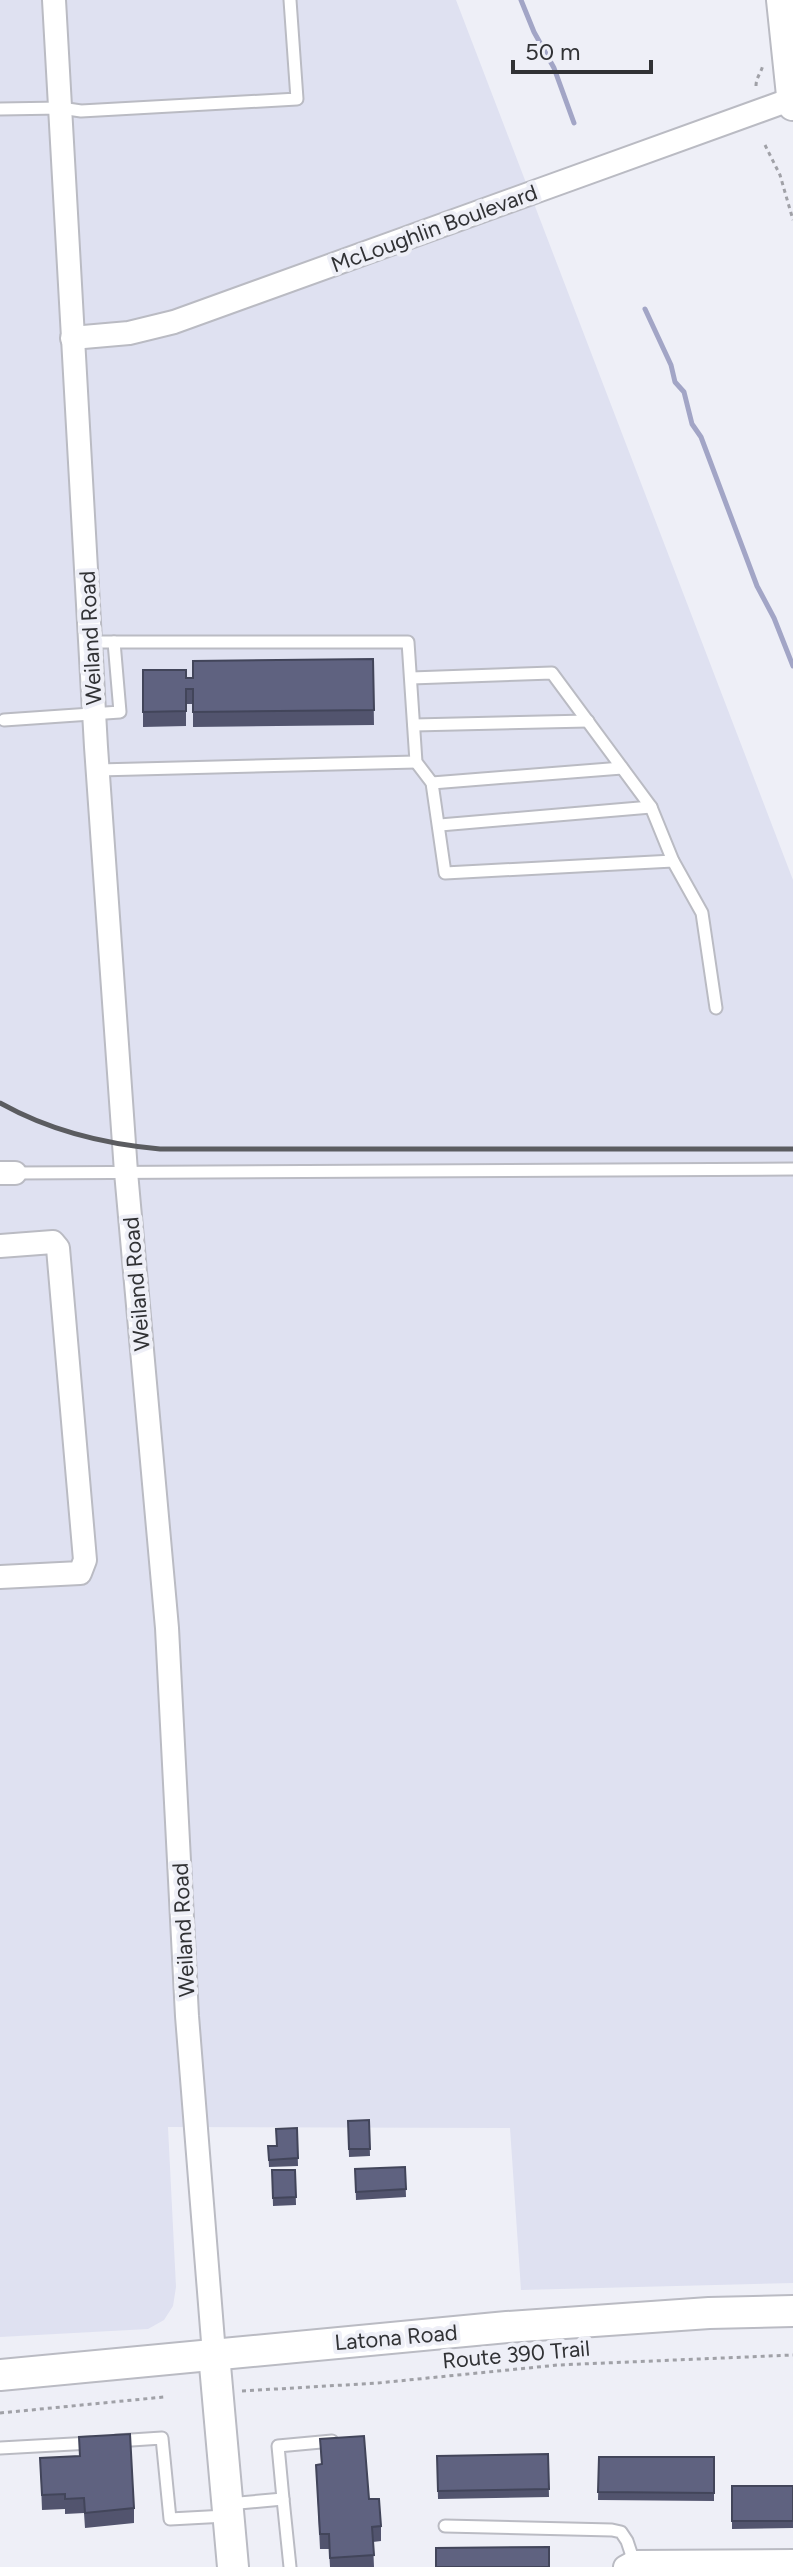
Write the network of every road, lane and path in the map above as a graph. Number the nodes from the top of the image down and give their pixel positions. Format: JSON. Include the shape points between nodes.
{"nodes":[{"id":1,"x":54,"y":0,"type":"edge"},
{"id":2,"x":290,"y":0,"type":"edge"},
{"id":3,"x":782,"y":0,"type":"edge"},
{"id":4,"x":793,"y":101,"type":"edge"},
{"id":5,"x":61,"y":108,"type":"junction"},
{"id":6,"x":0,"y":109,"type":"edge"},
{"id":7,"x":765,"y":145,"type":"dead end"},
{"id":8,"x":793,"y":220,"type":"edge"},
{"id":9,"x":72,"y":338,"type":"junction"},
{"id":10,"x":90,"y":642,"type":"junction"},
{"id":11,"x":114,"y":642,"type":"junction"},
{"id":12,"x":411,"y":678,"type":"junction"},
{"id":13,"x":94,"y":713,"type":"junction"},
{"id":14,"x":4,"y":720,"type":"dead end"},
{"id":15,"x":588,"y":721,"type":"junction"},
{"id":16,"x":414,"y":725,"type":"junction"},
{"id":17,"x":416,"y":762,"type":"junction"},
{"id":18,"x":622,"y":768,"type":"junction"},
{"id":19,"x":98,"y":770,"type":"junction"},
{"id":20,"x":432,"y":783,"type":"junction"},
{"id":21,"x":651,"y":807,"type":"junction"},
{"id":22,"x":440,"y":825,"type":"junction"},
{"id":23,"x":673,"y":861,"type":"junction"},
{"id":24,"x":716,"y":1008,"type":"dead end"},
{"id":25,"x":793,"y":1169,"type":"edge"},
{"id":26,"x":126,"y":1172,"type":"junction"},
{"id":27,"x":8,"y":1173,"type":"edge"},
{"id":28,"x":0,"y":1246,"type":"edge"},
{"id":29,"x":0,"y":1577,"type":"edge"},
{"id":30,"x":793,"y":2311,"type":"edge"},
{"id":31,"x":214,"y":2354,"type":"junction"},
{"id":32,"x":793,"y":2355,"type":"edge"},
{"id":33,"x":0,"y":2375,"type":"edge"},
{"id":34,"x":242,"y":2391,"type":"dead end"},
{"id":35,"x":164,"y":2397,"type":"dead end"},
{"id":36,"x":0,"y":2413,"type":"edge"},
{"id":37,"x":332,"y":2441,"type":"edge"},
{"id":38,"x":0,"y":2448,"type":"edge"},
{"id":39,"x":283,"y":2499,"type":"junction"},
{"id":40,"x":228,"y":2510,"type":"junction"},
{"id":41,"x":445,"y":2526,"type":"dead end"},
{"id":42,"x":793,"y":2561,"type":"edge"},
{"id":43,"x":630,"y":2564,"type":"edge"},
{"id":44,"x":760,"y":2564,"type":"edge"},
{"id":45,"x":233,"y":2567,"type":"edge"},
{"id":46,"x":290,"y":2567,"type":"edge"}],
"edges":[{"from":1,"to":5,"type":"street","name":"Weiland Road"},
{"from":2,"to":5,"type":"lane","via":[[297,99]]},
{"from":3,"to":4,"type":"street"},
{"from":4,"to":9,"type":"street","name":"McLoughlin Boulevard","via":[[174,322]]},
{"from":5,"to":6,"type":"lane"},
{"from":5,"to":9,"type":"street","name":"Weiland Road"},
{"from":7,"to":8,"type":"path"},
{"from":9,"to":10,"type":"street","name":"Weiland Road"},
{"from":10,"to":11,"type":"lane"},
{"from":10,"to":13,"type":"street","name":"Weiland Road"},
{"from":11,"to":12,"type":"lane","via":[[408,642]]},
{"from":11,"to":13,"type":"lane","via":[[120,712]]},
{"from":12,"to":15,"type":"lane","via":[[552,673]]},
{"from":12,"to":16,"type":"lane"},
{"from":13,"to":14,"type":"lane"},
{"from":13,"to":19,"type":"street","name":"Weiland Road"},
{"from":15,"to":16,"type":"lane"},
{"from":15,"to":18,"type":"lane"},
{"from":16,"to":17,"type":"lane"},
{"from":17,"to":19,"type":"lane"},
{"from":17,"to":20,"type":"lane"},
{"from":18,"to":20,"type":"lane"},
{"from":18,"to":21,"type":"lane"},
{"from":19,"to":26,"type":"street","name":"Weiland Road"},
{"from":20,"to":22,"type":"lane"},
{"from":21,"to":22,"type":"lane"},
{"from":21,"to":23,"type":"lane"},
{"from":22,"to":23,"type":"lane","via":[[445,873]]},
{"from":23,"to":24,"type":"lane","via":[[702,913]]},
{"from":25,"to":26,"type":"lane"},
{"from":26,"to":27,"type":"lane"},
{"from":26,"to":31,"type":"street","name":"Weiland Road","via":[[167,1628],[187,2016]]},
{"from":28,"to":29,"type":"street","via":[[53,1242],[58,1248],[85,1560],[80,1573]]},
{"from":30,"to":31,"type":"street","name":"Latona Road","via":[[530,2325]]},
{"from":31,"to":33,"type":"street","name":"Latona Road"},
{"from":31,"to":40,"type":"street","name":"Weiland Road"},
{"from":32,"to":34,"type":"path","name":"Route 390 Trail","via":[[558,2365]]},
{"from":35,"to":36,"type":"path"},
{"from":37,"to":39,"type":"lane","via":[[278,2446]]},
{"from":38,"to":40,"type":"lane","via":[[162,2438],[170,2519]]},
{"from":39,"to":40,"type":"lane"},
{"from":39,"to":46,"type":"lane"},
{"from":40,"to":45,"type":"street","name":"Weiland Road"},
{"from":41,"to":43,"type":"lane","via":[[612,2530],[627,2541]]},
{"from":42,"to":44,"type":"street"},
{"from":43,"to":44,"type":"street"}]}
